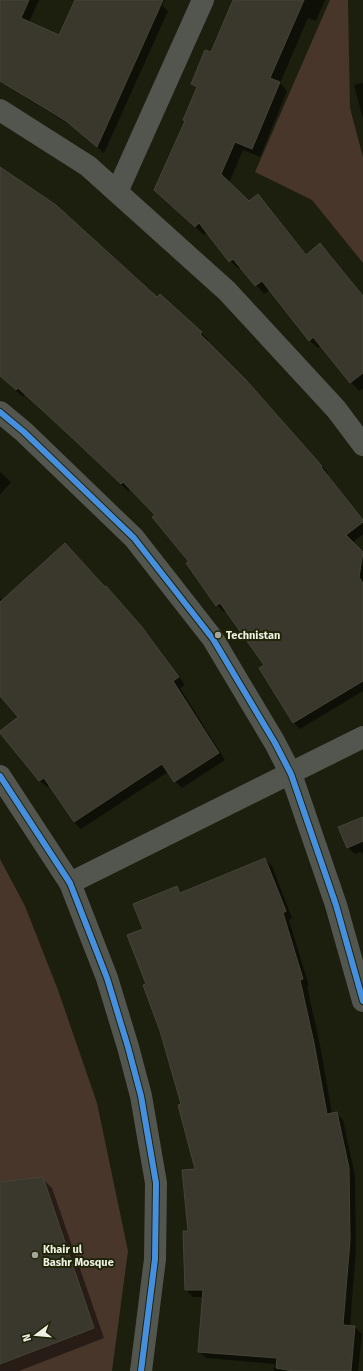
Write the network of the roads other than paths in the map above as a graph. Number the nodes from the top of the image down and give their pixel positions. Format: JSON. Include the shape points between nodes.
{"nodes":[{"id":1,"x":203,"y":0,"type":"edge"},
{"id":2,"x":0,"y":110,"type":"edge"},
{"id":3,"x":117,"y":192,"type":"junction"},
{"id":4,"x":0,"y":412,"type":"edge"},
{"id":5,"x":363,"y":445,"type":"edge"},
{"id":6,"x":363,"y":737,"type":"edge"},
{"id":7,"x":291,"y":774,"type":"junction"},
{"id":8,"x":0,"y":776,"type":"edge"},
{"id":9,"x":70,"y":883,"type":"junction"},
{"id":10,"x":363,"y":1000,"type":"edge"},
{"id":11,"x":141,"y":1371,"type":"edge"}],
"edges":[{"from":1,"to":3,"type":"street"},
{"from":2,"to":3,"type":"street","via":[[88,166]]},
{"from":3,"to":5,"type":"street","via":[[227,291],[336,410]]},
{"from":4,"to":7,"type":"street","via":[[134,538],[213,639]]},
{"from":6,"to":7,"type":"street"},
{"from":7,"to":9,"type":"street"},
{"from":7,"to":10,"type":"street","via":[[336,905]]},
{"from":8,"to":9,"type":"street"},
{"from":9,"to":11,"type":"street","via":[[107,978],[128,1047],[141,1096],[156,1183],[155,1259]]}]}
